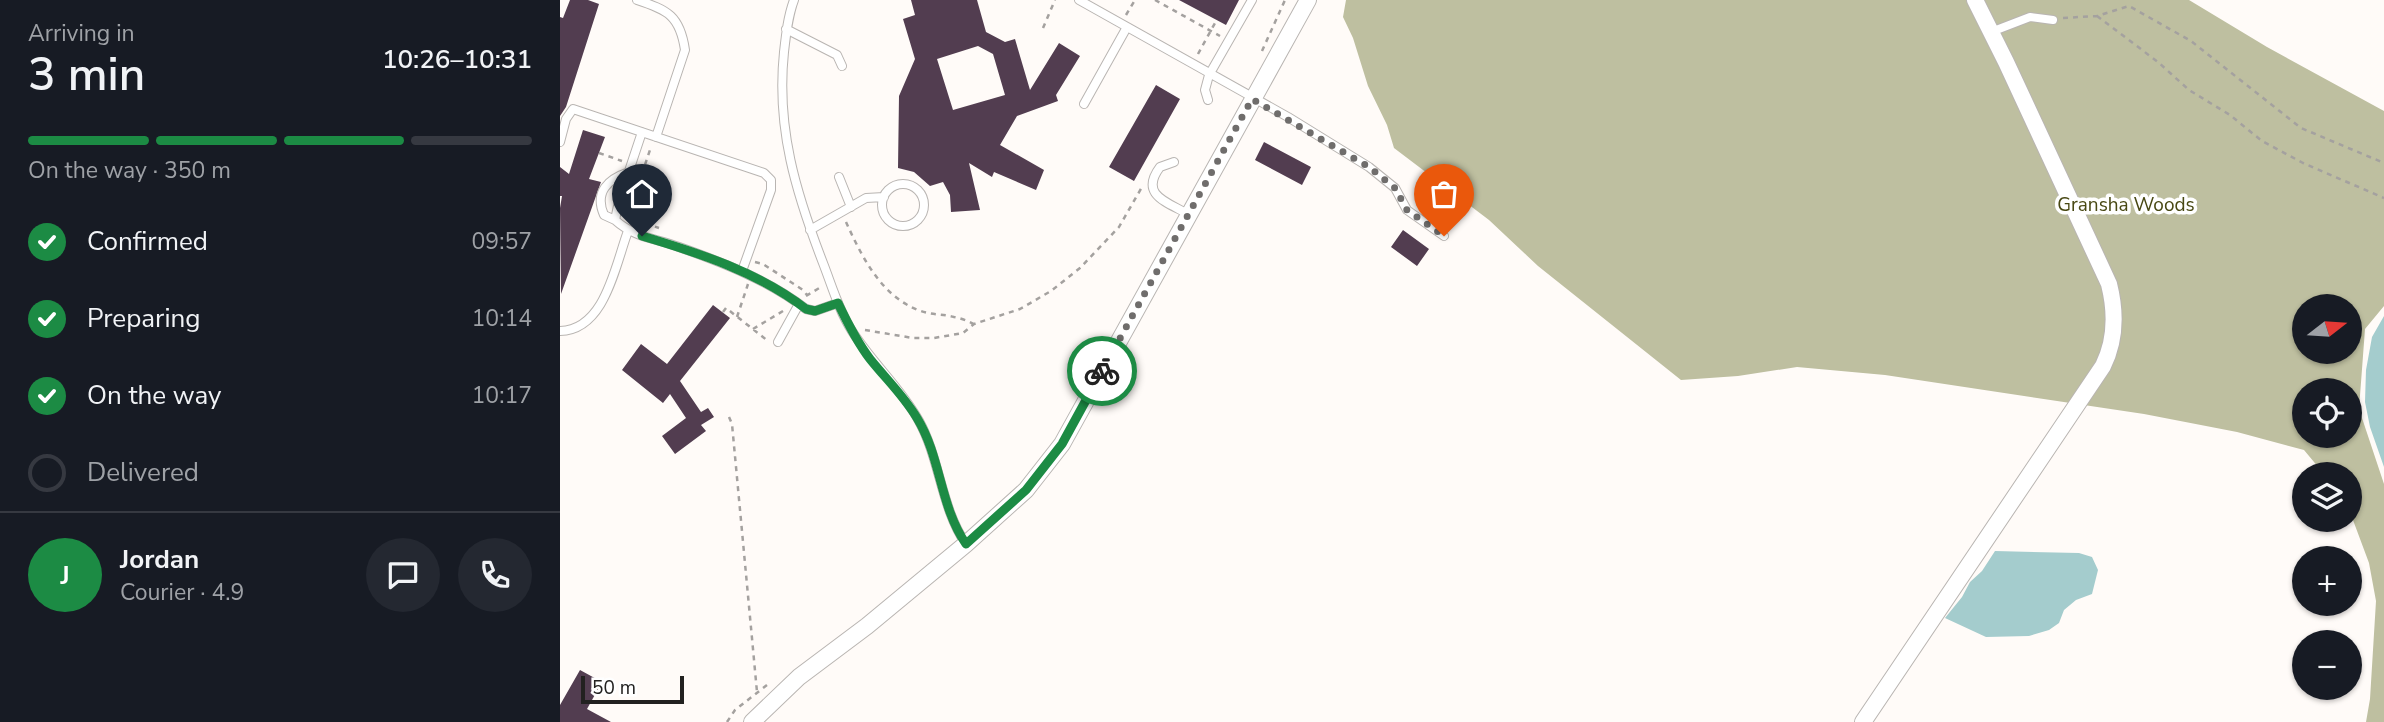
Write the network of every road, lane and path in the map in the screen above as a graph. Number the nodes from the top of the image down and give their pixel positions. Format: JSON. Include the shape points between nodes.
{"nodes":[{"id":1,"x":637,"y":0,"type":"edge"},
{"id":2,"x":794,"y":0,"type":"edge"},
{"id":3,"x":1055,"y":0,"type":"edge"},
{"id":4,"x":1079,"y":0,"type":"edge"},
{"id":5,"x":1135,"y":0,"type":"edge"},
{"id":6,"x":1155,"y":0,"type":"edge"},
{"id":7,"x":1252,"y":0,"type":"edge"},
{"id":8,"x":1308,"y":0,"type":"edge"},
{"id":9,"x":1975,"y":0,"type":"edge"},
{"id":10,"x":1095,"y":4,"type":"edge"},
{"id":11,"x":2097,"y":16,"type":"junction"},
{"id":12,"x":2053,"y":20,"type":"joint"},
{"id":13,"x":1215,"y":23,"type":"dead end"},
{"id":14,"x":1124,"y":25,"type":"junction"},
{"id":15,"x":1043,"y":28,"type":"dead end"},
{"id":16,"x":786,"y":29,"type":"junction"},
{"id":17,"x":1211,"y":31,"type":"junction"},
{"id":18,"x":1991,"y":32,"type":"junction"},
{"id":19,"x":1228,"y":41,"type":"junction"},
{"id":20,"x":1192,"y":65,"type":"junction"},
{"id":21,"x":842,"y":66,"type":"dead end"},
{"id":22,"x":1209,"y":75,"type":"junction"},
{"id":23,"x":1252,"y":99,"type":"junction"},
{"id":24,"x":1208,"y":100,"type":"dead end"},
{"id":25,"x":1084,"y":104,"type":"dead end"},
{"id":26,"x":642,"y":132,"type":"junction"},
{"id":27,"x":656,"y":137,"type":"junction"},
{"id":28,"x":560,"y":142,"type":"edge"},
{"id":29,"x":651,"y":147,"type":"dead end"},
{"id":30,"x":1174,"y":162,"type":"dead end"},
{"id":31,"x":2384,"y":163,"type":"edge"},
{"id":32,"x":644,"y":169,"type":"junction"},
{"id":33,"x":629,"y":172,"type":"junction"},
{"id":34,"x":662,"y":174,"type":"dead end"},
{"id":35,"x":839,"y":177,"type":"dead end"},
{"id":36,"x":1152,"y":180,"type":"junction"},
{"id":37,"x":884,"y":197,"type":"junction"},
{"id":38,"x":2384,"y":198,"type":"edge"},
{"id":39,"x":851,"y":207,"type":"junction"},
{"id":40,"x":842,"y":213,"type":"junction"},
{"id":41,"x":1188,"y":214,"type":"junction"},
{"id":42,"x":647,"y":216,"type":"dead end"},
{"id":43,"x":615,"y":220,"type":"junction"},
{"id":44,"x":645,"y":223,"type":"junction"},
{"id":45,"x":810,"y":230,"type":"junction"},
{"id":46,"x":628,"y":231,"type":"junction"},
{"id":47,"x":668,"y":232,"type":"dead end"},
{"id":48,"x":1444,"y":236,"type":"dead end"},
{"id":49,"x":747,"y":260,"type":"junction"},
{"id":50,"x":747,"y":272,"type":"junction"},
{"id":51,"x":807,"y":295,"type":"dead end"},
{"id":52,"x":799,"y":303,"type":"junction"},
{"id":53,"x":838,"y":303,"type":"junction"},
{"id":54,"x":723,"y":312,"type":"dead end"},
{"id":55,"x":737,"y":317,"type":"junction"},
{"id":56,"x":975,"y":324,"type":"junction"},
{"id":57,"x":850,"y":328,"type":"junction"},
{"id":58,"x":560,"y":331,"type":"edge"},
{"id":59,"x":776,"y":344,"type":"joint"},
{"id":60,"x":729,"y":417,"type":"dead end"},
{"id":61,"x":966,"y":544,"type":"junction"},
{"id":62,"x":769,"y":684,"type":"dead end"},
{"id":63,"x":757,"y":692,"type":"junction"},
{"id":64,"x":727,"y":722,"type":"edge"},
{"id":65,"x":752,"y":722,"type":"edge"},
{"id":66,"x":1863,"y":722,"type":"edge"}],
"edges":[{"from":1,"to":27,"type":"lane","via":[[667,11],[683,37],[684,50]]},
{"from":2,"to":16,"type":"lane"},
{"from":3,"to":15,"type":"path"},
{"from":4,"to":10,"type":"lane"},
{"from":5,"to":14,"type":"path"},
{"from":6,"to":17,"type":"path"},
{"from":7,"to":19,"type":"lane"},
{"from":8,"to":23,"type":"street"},
{"from":9,"to":18,"type":"street"},
{"from":10,"to":14,"type":"lane"},
{"from":11,"to":12,"type":"path"},
{"from":11,"to":31,"type":"path","via":[[2129,6],[2191,41],[2301,128]]},
{"from":11,"to":38,"type":"path","via":[[2262,141]]},
{"from":12,"to":18,"type":"lane","via":[[2031,17]]},
{"from":13,"to":17,"type":"path"},
{"from":14,"to":20,"type":"lane"},
{"from":14,"to":25,"type":"lane"},
{"from":16,"to":21,"type":"lane","via":[[837,55]]},
{"from":16,"to":45,"type":"lane","via":[[781,75],[784,130]]},
{"from":17,"to":19,"type":"path"},
{"from":17,"to":20,"type":"path"},
{"from":18,"to":66,"type":"street","via":[[2109,284],[2112,342],[2103,366]]},
{"from":19,"to":22,"type":"lane"},
{"from":20,"to":22,"type":"lane"},
{"from":22,"to":23,"type":"lane"},
{"from":22,"to":24,"type":"lane"},
{"from":23,"to":41,"type":"street"},
{"from":23,"to":48,"type":"lane","via":[[1369,167],[1395,188],[1407,210]]},
{"from":26,"to":27,"type":"lane"},
{"from":26,"to":28,"type":"lane","via":[[573,109]]},
{"from":26,"to":33,"type":"lane"},
{"from":27,"to":49,"type":"lane","via":[[764,173],[771,180]]},
{"from":29,"to":32,"type":"path"},
{"from":30,"to":36,"type":"lane","via":[[1160,167]]},
{"from":32,"to":34,"type":"path"},
{"from":32,"to":44,"type":"path","via":[[627,217]]},
{"from":33,"to":43,"type":"lane"},
{"from":33,"to":43,"type":"lane","via":[[613,177],[604,187],[600,206],[604,215]]},
{"from":35,"to":39,"type":"lane"},
{"from":36,"to":41,"type":"lane","via":[[1161,200]]},
{"from":36,"to":56,"type":"path","via":[[1144,183],[1119,227],[1080,268],[1020,309]]},
{"from":37,"to":37,"type":"lane","via":[[893,187],[907,184],[923,197],[924,211],[911,225],[897,225],[883,211]]},
{"from":37,"to":39,"type":"lane","via":[[866,198]]},
{"from":39,"to":40,"type":"lane"},
{"from":40,"to":45,"type":"lane"},
{"from":40,"to":56,"type":"path","via":[[863,258],[900,300],[922,312]]},
{"from":41,"to":61,"type":"street","via":[[1062,444],[1026,490]]},
{"from":42,"to":44,"type":"path"},
{"from":43,"to":46,"type":"lane"},
{"from":44,"to":47,"type":"path"},
{"from":45,"to":53,"type":"lane"},
{"from":46,"to":50,"type":"lane"},
{"from":46,"to":58,"type":"lane","via":[[599,310],[583,326]]},
{"from":49,"to":50,"type":"lane"},
{"from":49,"to":51,"type":"path","via":[[763,264]]},
{"from":50,"to":52,"type":"lane"},
{"from":50,"to":55,"type":"path"},
{"from":52,"to":53,"type":"lane","via":[[815,311]]},
{"from":52,"to":59,"type":"lane"},
{"from":53,"to":57,"type":"lane"},
{"from":54,"to":55,"type":"path","via":[[726,308]]},
{"from":55,"to":59,"type":"path"},
{"from":56,"to":57,"type":"path","via":[[963,333],[934,338]]},
{"from":57,"to":61,"type":"lane","via":[[918,419]]},
{"from":60,"to":63,"type":"path"},
{"from":61,"to":65,"type":"street","via":[[799,677]]},
{"from":62,"to":63,"type":"path"},
{"from":63,"to":64,"type":"path"}]}
